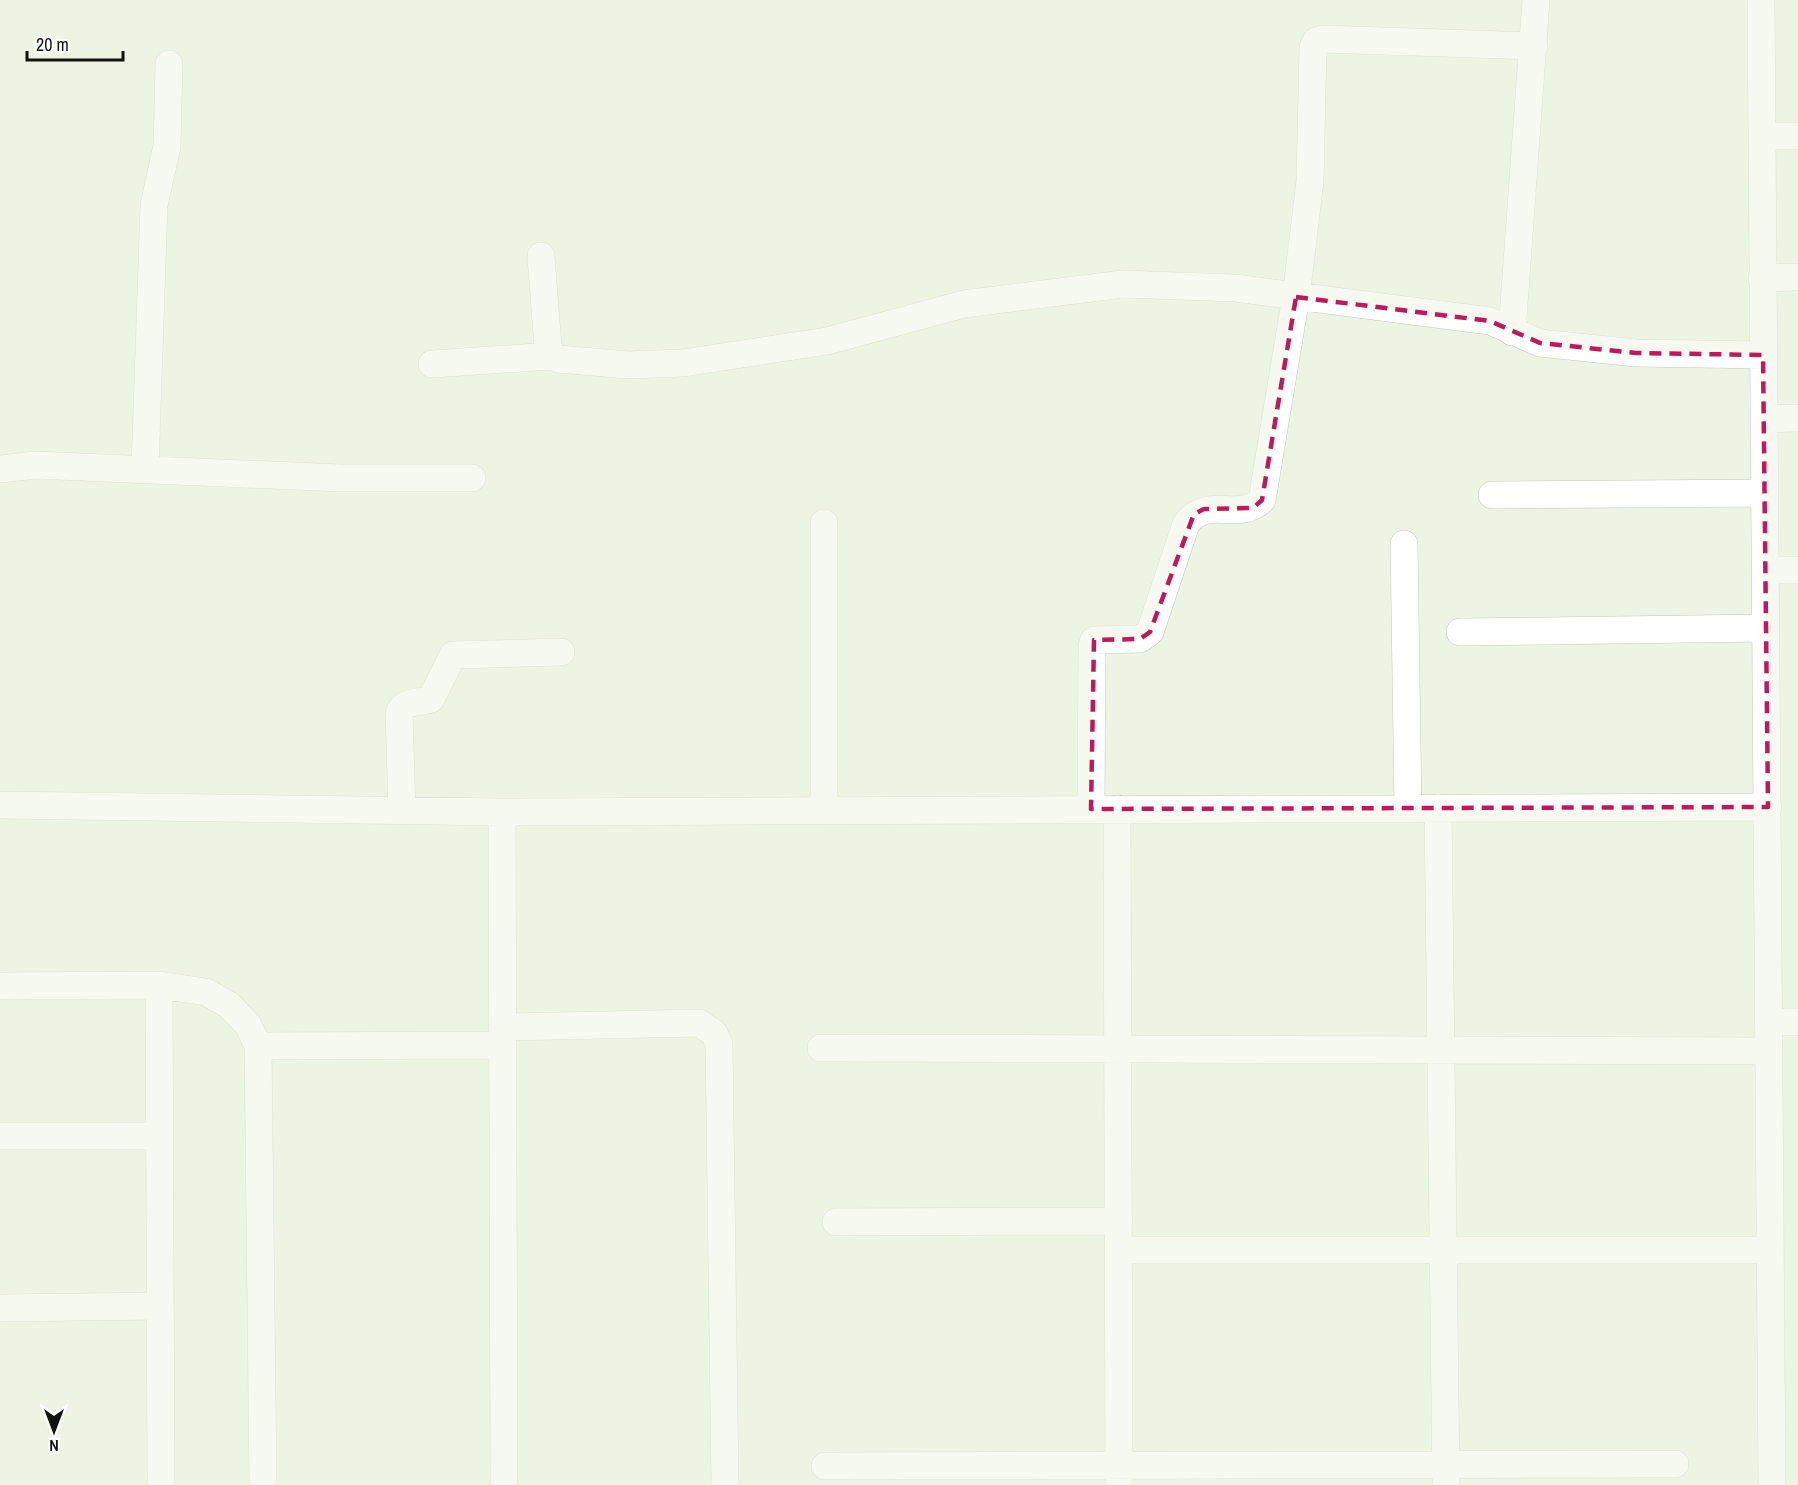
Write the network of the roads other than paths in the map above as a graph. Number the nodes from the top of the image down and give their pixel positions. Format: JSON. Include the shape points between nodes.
{"nodes":[{"id":1,"x":1536,"y":0,"type":"edge"},
{"id":2,"x":1761,"y":0,"type":"edge"},
{"id":3,"x":1534,"y":46,"type":"junction"},
{"id":4,"x":169,"y":64,"type":"dead end"},
{"id":5,"x":1798,"y":135,"type":"edge"},
{"id":6,"x":1762,"y":136,"type":"junction"},
{"id":7,"x":541,"y":256,"type":"dead end"},
{"id":8,"x":1798,"y":277,"type":"edge"},
{"id":9,"x":1762,"y":278,"type":"junction"},
{"id":10,"x":1296,"y":297,"type":"junction"},
{"id":11,"x":1512,"y":332,"type":"junction"},
{"id":12,"x":1763,"y":355,"type":"junction"},
{"id":13,"x":552,"y":356,"type":"junction"},
{"id":14,"x":432,"y":364,"type":"dead end"},
{"id":15,"x":1798,"y":418,"type":"edge"},
{"id":16,"x":1764,"y":419,"type":"junction"},
{"id":17,"x":0,"y":469,"type":"edge"},
{"id":18,"x":145,"y":469,"type":"junction"},
{"id":19,"x":472,"y":478,"type":"dead end"},
{"id":20,"x":1764,"y":493,"type":"junction"},
{"id":21,"x":1492,"y":495,"type":"dead end"},
{"id":22,"x":824,"y":523,"type":"dead end"},
{"id":23,"x":1404,"y":544,"type":"dead end"},
{"id":24,"x":1765,"y":570,"type":"junction"},
{"id":25,"x":1798,"y":570,"type":"edge"},
{"id":26,"x":1765,"y":628,"type":"junction"},
{"id":27,"x":1460,"y":632,"type":"dead end"},
{"id":28,"x":561,"y":652,"type":"dead end"},
{"id":29,"x":0,"y":805,"type":"edge"},
{"id":30,"x":1768,"y":807,"type":"junction"},
{"id":31,"x":1408,"y":808,"type":"junction"},
{"id":32,"x":1438,"y":808,"type":"junction"},
{"id":33,"x":824,"y":809,"type":"junction"},
{"id":34,"x":1104,"y":809,"type":"junction"},
{"id":35,"x":402,"y":810,"type":"junction"},
{"id":36,"x":502,"y":812,"type":"junction"},
{"id":37,"x":159,"y":985,"type":"junction"},
{"id":38,"x":0,"y":986,"type":"edge"},
{"id":39,"x":1768,"y":1022,"type":"junction"},
{"id":40,"x":1798,"y":1022,"type":"edge"},
{"id":41,"x":502,"y":1036,"type":"junction"},
{"id":42,"x":258,"y":1046,"type":"junction"},
{"id":43,"x":821,"y":1048,"type":"dead end"},
{"id":44,"x":1119,"y":1050,"type":"junction"},
{"id":45,"x":1441,"y":1051,"type":"junction"},
{"id":46,"x":1769,"y":1051,"type":"junction"},
{"id":47,"x":0,"y":1136,"type":"edge"},
{"id":48,"x":160,"y":1136,"type":"junction"},
{"id":49,"x":1119,"y":1221,"type":"junction"},
{"id":50,"x":836,"y":1222,"type":"dead end"},
{"id":51,"x":1442,"y":1248,"type":"junction"},
{"id":52,"x":1119,"y":1250,"type":"junction"},
{"id":53,"x":1770,"y":1250,"type":"junction"},
{"id":54,"x":160,"y":1306,"type":"junction"},
{"id":55,"x":0,"y":1308,"type":"edge"},
{"id":56,"x":1675,"y":1464,"type":"dead end"},
{"id":57,"x":825,"y":1466,"type":"dead end"},
{"id":58,"x":1119,"y":1476,"type":"edge"},
{"id":59,"x":1446,"y":1476,"type":"edge"},
{"id":60,"x":161,"y":1485,"type":"edge"},
{"id":61,"x":263,"y":1485,"type":"edge"},
{"id":62,"x":504,"y":1485,"type":"edge"},
{"id":63,"x":725,"y":1485,"type":"edge"},
{"id":64,"x":1772,"y":1485,"type":"edge"}],
"edges":[{"from":1,"to":3,"type":"street"},
{"from":2,"to":6,"type":"street"},
{"from":3,"to":10,"type":"street","via":[[1316,41],[1310,181]]},
{"from":3,"to":11,"type":"street"},
{"from":4,"to":18,"type":"street","via":[[167,146],[154,205]]},
{"from":5,"to":6,"type":"street"},
{"from":6,"to":9,"type":"street"},
{"from":7,"to":13,"type":"street"},
{"from":8,"to":9,"type":"street"},
{"from":9,"to":12,"type":"street"},
{"from":10,"to":11,"type":"street","via":[[1490,321]]},
{"from":10,"to":13,"type":"street","via":[[1235,288],[1123,284],[964,304],[827,341],[683,363],[628,365]]},
{"from":10,"to":34,"type":"street","via":[[1262,500],[1253,508],[1240,511],[1204,509],[1194,514],[1186,524],[1150,632],[1140,639],[1095,640],[1092,646]]},
{"from":11,"to":12,"type":"street","via":[[1540,343],[1636,353]]},
{"from":12,"to":16,"type":"street"},
{"from":13,"to":14,"type":"street"},
{"from":15,"to":16,"type":"street"},
{"from":16,"to":20,"type":"street"},
{"from":17,"to":18,"type":"street","via":[[34,465]]},
{"from":18,"to":19,"type":"street","via":[[341,478]]},
{"from":20,"to":21,"type":"street"},
{"from":20,"to":24,"type":"street"},
{"from":22,"to":33,"type":"street"},
{"from":23,"to":31,"type":"street"},
{"from":24,"to":25,"type":"street"},
{"from":24,"to":26,"type":"street"},
{"from":26,"to":27,"type":"street"},
{"from":26,"to":30,"type":"street"},
{"from":28,"to":35,"type":"street","via":[[453,655],[431,699],[408,703],[399,713]]},
{"from":29,"to":35,"type":"street"},
{"from":30,"to":32,"type":"street"},
{"from":30,"to":39,"type":"street"},
{"from":31,"to":32,"type":"street"},
{"from":31,"to":34,"type":"street"},
{"from":32,"to":45,"type":"street"},
{"from":33,"to":34,"type":"street"},
{"from":33,"to":36,"type":"street"},
{"from":34,"to":44,"type":"street"},
{"from":35,"to":36,"type":"street"},
{"from":36,"to":41,"type":"street"},
{"from":37,"to":38,"type":"street"},
{"from":37,"to":42,"type":"street","via":[[206,992],[229,1005],[248,1025]]},
{"from":37,"to":48,"type":"street"},
{"from":39,"to":40,"type":"street"},
{"from":39,"to":46,"type":"street"},
{"from":41,"to":42,"type":"street"},
{"from":41,"to":62,"type":"street"},
{"from":41,"to":63,"type":"street","via":[[699,1023],[714,1033],[719,1044]]},
{"from":42,"to":61,"type":"street"},
{"from":43,"to":44,"type":"street"},
{"from":44,"to":45,"type":"street"},
{"from":44,"to":49,"type":"street"},
{"from":45,"to":46,"type":"street"},
{"from":45,"to":51,"type":"street"},
{"from":46,"to":53,"type":"street"},
{"from":47,"to":48,"type":"street"},
{"from":48,"to":54,"type":"street"},
{"from":49,"to":50,"type":"street"},
{"from":49,"to":52,"type":"street"},
{"from":51,"to":52,"type":"street"},
{"from":51,"to":53,"type":"street"},
{"from":51,"to":59,"type":"street"},
{"from":52,"to":58,"type":"street"},
{"from":53,"to":64,"type":"street"},
{"from":54,"to":55,"type":"street"},
{"from":54,"to":60,"type":"street"},
{"from":56,"to":59,"type":"street"},
{"from":57,"to":58,"type":"street"},
{"from":58,"to":59,"type":"street"}]}
